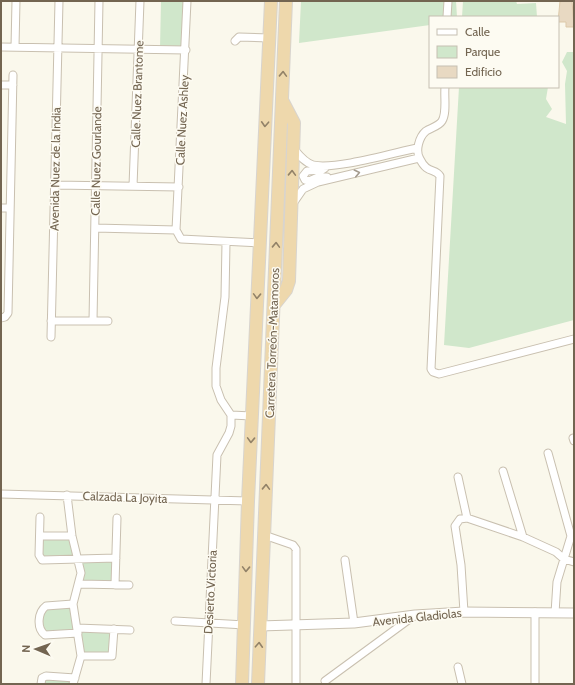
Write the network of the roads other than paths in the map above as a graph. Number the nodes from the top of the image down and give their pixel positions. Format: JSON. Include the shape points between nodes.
{"nodes":[{"id":1,"x":16,"y":1,"type":"edge"},
{"id":2,"x":59,"y":1,"type":"edge"},
{"id":3,"x":99,"y":1,"type":"edge"},
{"id":4,"x":140,"y":1,"type":"edge"},
{"id":5,"x":187,"y":1,"type":"edge"},
{"id":6,"x":271,"y":1,"type":"edge"},
{"id":7,"x":286,"y":1,"type":"edge"},
{"id":8,"x":448,"y":1,"type":"edge"},
{"id":9,"x":447,"y":16,"type":"edge"},
{"id":10,"x":269,"y":38,"type":"junction"},
{"id":11,"x":235,"y":40,"type":"dead end"},
{"id":12,"x":1,"y":47,"type":"edge"},
{"id":13,"x":15,"y":47,"type":"junction"},
{"id":14,"x":58,"y":48,"type":"junction"},
{"id":15,"x":98,"y":48,"type":"junction"},
{"id":16,"x":139,"y":49,"type":"junction"},
{"id":17,"x":186,"y":50,"type":"junction"},
{"id":18,"x":13,"y":75,"type":"dead end"},
{"id":19,"x":1,"y":85,"type":"edge"},
{"id":20,"x":13,"y":85,"type":"junction"},
{"id":21,"x":445,"y":88,"type":"edge"},
{"id":22,"x":282,"y":101,"type":"junction"},
{"id":23,"x":293,"y":147,"type":"junction"},
{"id":24,"x":417,"y":148,"type":"junction"},
{"id":25,"x":419,"y":158,"type":"junction"},
{"id":26,"x":327,"y":167,"type":"junction"},
{"id":27,"x":332,"y":179,"type":"junction"},
{"id":28,"x":55,"y":185,"type":"junction"},
{"id":29,"x":96,"y":185,"type":"junction"},
{"id":30,"x":134,"y":186,"type":"junction"},
{"id":31,"x":179,"y":187,"type":"junction"},
{"id":32,"x":1,"y":208,"type":"edge"},
{"id":33,"x":10,"y":208,"type":"junction"},
{"id":34,"x":291,"y":210,"type":"junction"},
{"id":35,"x":95,"y":228,"type":"junction"},
{"id":36,"x":178,"y":234,"type":"junction"},
{"id":37,"x":226,"y":243,"type":"junction"},
{"id":38,"x":260,"y":243,"type":"junction"},
{"id":39,"x":274,"y":305,"type":"junction"},
{"id":40,"x":1,"y":318,"type":"edge"},
{"id":41,"x":51,"y":321,"type":"junction"},
{"id":42,"x":93,"y":321,"type":"junction"},
{"id":43,"x":108,"y":321,"type":"dead end"},
{"id":44,"x":51,"y":337,"type":"dead end"},
{"id":45,"x":574,"y":339,"type":"edge"},
{"id":46,"x":231,"y":415,"type":"junction"},
{"id":47,"x":252,"y":416,"type":"junction"},
{"id":48,"x":548,"y":453,"type":"dead end"},
{"id":49,"x":503,"y":471,"type":"dead end"},
{"id":50,"x":458,"y":477,"type":"dead end"},
{"id":51,"x":1,"y":494,"type":"edge"},
{"id":52,"x":67,"y":495,"type":"junction"},
{"id":53,"x":214,"y":500,"type":"junction"},
{"id":54,"x":248,"y":501,"type":"junction"},
{"id":55,"x":40,"y":517,"type":"dead end"},
{"id":56,"x":117,"y":518,"type":"dead end"},
{"id":57,"x":468,"y":518,"type":"junction"},
{"id":58,"x":264,"y":535,"type":"junction"},
{"id":59,"x":40,"y":536,"type":"junction"},
{"id":60,"x":72,"y":536,"type":"junction"},
{"id":61,"x":573,"y":536,"type":"edge"},
{"id":62,"x":523,"y":537,"type":"junction"},
{"id":63,"x":116,"y":558,"type":"junction"},
{"id":64,"x":78,"y":559,"type":"junction"},
{"id":65,"x":564,"y":559,"type":"junction"},
{"id":66,"x":345,"y":560,"type":"dead end"},
{"id":67,"x":574,"y":562,"type":"edge"},
{"id":68,"x":115,"y":582,"type":"junction"},
{"id":69,"x":80,"y":584,"type":"junction"},
{"id":70,"x":129,"y":585,"type":"dead end"},
{"id":71,"x":73,"y":604,"type":"junction"},
{"id":72,"x":464,"y":612,"type":"junction"},
{"id":73,"x":535,"y":612,"type":"junction"},
{"id":74,"x":555,"y":613,"type":"junction"},
{"id":75,"x":574,"y":613,"type":"edge"},
{"id":76,"x":415,"y":615,"type":"junction"},
{"id":77,"x":175,"y":621,"type":"dead end"},
{"id":78,"x":209,"y":623,"type":"junction"},
{"id":79,"x":260,"y":623,"type":"junction"},
{"id":80,"x":354,"y":623,"type":"junction"},
{"id":81,"x":296,"y":625,"type":"junction"},
{"id":82,"x":114,"y":629,"type":"junction"},
{"id":83,"x":245,"y":629,"type":"junction"},
{"id":84,"x":130,"y":630,"type":"dead end"},
{"id":85,"x":77,"y":631,"type":"junction"},
{"id":86,"x":81,"y":656,"type":"junction"},
{"id":87,"x":458,"y":667,"type":"dead end"},
{"id":88,"x":74,"y":681,"type":"edge"},
{"id":89,"x":325,"y":681,"type":"dead end"},
{"id":90,"x":42,"y":684,"type":"edge"},
{"id":91,"x":206,"y":684,"type":"edge"},
{"id":92,"x":237,"y":684,"type":"edge"},
{"id":93,"x":242,"y":684,"type":"edge"},
{"id":94,"x":258,"y":684,"type":"edge"},
{"id":95,"x":296,"y":684,"type":"edge"},
{"id":96,"x":462,"y":684,"type":"edge"},
{"id":97,"x":535,"y":684,"type":"edge"}],
"edges":[{"from":1,"to":13,"type":"street"},
{"from":2,"to":14,"type":"street","name":"Avenida Nuez de la India"},
{"from":3,"to":15,"type":"street","name":"Calle Nuez Gourlande"},
{"from":4,"to":16,"type":"street","name":"Calle Nuez Brantome"},
{"from":5,"to":17,"type":"street","name":"Calle Nuez Ashley"},
{"from":6,"to":10,"type":"highway"},
{"from":22,"to":7,"type":"highway","name":"Carretera Torreón-Matamoros","one_way":true},
{"from":8,"to":9,"type":"street"},
{"from":10,"to":11,"type":"street","via":[[240,37]]},
{"from":10,"to":38,"type":"highway","one_way":true},
{"from":12,"to":13,"type":"street"},
{"from":13,"to":14,"type":"street"},
{"from":14,"to":15,"type":"street"},
{"from":14,"to":28,"type":"street","name":"Avenida Nuez de la India"},
{"from":15,"to":16,"type":"street"},
{"from":15,"to":29,"type":"street","name":"Calle Nuez Gourlande"},
{"from":16,"to":17,"type":"street"},
{"from":16,"to":30,"type":"street","name":"Calle Nuez Brantome"},
{"from":17,"to":31,"type":"street","name":"Calle Nuez Ashley"},
{"from":18,"to":20,"type":"street"},
{"from":19,"to":20,"type":"street"},
{"from":20,"to":33,"type":"street"},
{"from":21,"to":24,"type":"street","via":[[444,116],[441,122],[425,132]]},
{"from":22,"to":23,"type":"highway","via":[[294,123]]},
{"from":39,"to":22,"type":"highway","name":"Carretera Torreón-Matamoros","one_way":true},
{"from":23,"to":26,"type":"street","via":[[311,165]]},
{"from":34,"to":23,"type":"highway","one_way":true},
{"from":24,"to":25,"type":"street"},
{"from":24,"to":26,"type":"street"},
{"from":27,"to":25,"type":"street","one_way":true},
{"from":25,"to":45,"type":"street","via":[[426,170],[440,176],[433,372],[439,374]]},
{"from":26,"to":27,"type":"street","via":[[307,171],[303,176],[309,181],[324,176]]},
{"from":27,"to":34,"type":"street","via":[[303,189],[296,197]]},
{"from":28,"to":29,"type":"street"},
{"from":28,"to":41,"type":"street","name":"Avenida Nuez de la India"},
{"from":29,"to":30,"type":"street"},
{"from":29,"to":35,"type":"street","name":"Calle Nuez Gourlande"},
{"from":30,"to":31,"type":"street"},
{"from":31,"to":36,"type":"street","name":"Calle Nuez Ashley"},
{"from":32,"to":33,"type":"street"},
{"from":33,"to":40,"type":"street","via":[[8,313]]},
{"from":34,"to":39,"type":"highway","via":[[289,281],[286,290]]},
{"from":35,"to":36,"type":"street"},
{"from":35,"to":42,"type":"street","name":"Calle Nuez Gourlande"},
{"from":36,"to":37,"type":"street","via":[[182,239]]},
{"from":37,"to":38,"type":"street"},
{"from":37,"to":46,"type":"street","via":[[225,297],[216,380],[218,394]]},
{"from":38,"to":47,"type":"highway","one_way":true},
{"from":58,"to":39,"type":"highway","name":"Carretera Torreón-Matamoros","one_way":true},
{"from":41,"to":42,"type":"street"},
{"from":41,"to":44,"type":"street","name":"Avenida Nuez de la India"},
{"from":42,"to":43,"type":"street"},
{"from":46,"to":47,"type":"street"},
{"from":46,"to":53,"type":"street","name":"Desierto Victoria","via":[[229,433],[217,455]]},
{"from":47,"to":54,"type":"highway","one_way":true},
{"from":48,"to":61,"type":"street"},
{"from":49,"to":62,"type":"street"},
{"from":50,"to":57,"type":"street"},
{"from":51,"to":52,"type":"street","name":"Calzada La Joyita"},
{"from":52,"to":53,"type":"street","name":"Calzada La Joyita"},
{"from":52,"to":60,"type":"street"},
{"from":53,"to":54,"type":"street","name":"Calzada La Joyita"},
{"from":53,"to":78,"type":"street","name":"Desierto Victoria"},
{"from":54,"to":79,"type":"highway","via":[[257,511],[257,600]]},
{"from":54,"to":83,"type":"highway","one_way":true},
{"from":55,"to":59,"type":"street"},
{"from":56,"to":63,"type":"street"},
{"from":57,"to":62,"type":"street"},
{"from":57,"to":72,"type":"street","via":[[460,519],[456,523]]},
{"from":58,"to":79,"type":"highway","name":"Carretera Torreón-Matamoros"},
{"from":58,"to":81,"type":"street","via":[[296,548]]},
{"from":59,"to":60,"type":"street"},
{"from":59,"to":64,"type":"street","via":[[40,559]]},
{"from":60,"to":64,"type":"street"},
{"from":61,"to":65,"type":"street"},
{"from":62,"to":65,"type":"street","via":[[556,552]]},
{"from":63,"to":64,"type":"street"},
{"from":63,"to":68,"type":"street"},
{"from":64,"to":69,"type":"street","via":[[81,568]]},
{"from":65,"to":67,"type":"street"},
{"from":65,"to":74,"type":"street","via":[[557,582]]},
{"from":66,"to":80,"type":"street"},
{"from":68,"to":69,"type":"street"},
{"from":68,"to":70,"type":"street"},
{"from":69,"to":71,"type":"street"},
{"from":71,"to":85,"type":"street"},
{"from":71,"to":85,"type":"street","via":[[46,606],[40,614],[39,624],[45,635]]},
{"from":72,"to":73,"type":"street","name":"Avenida Gladiolas"},
{"from":72,"to":76,"type":"street","name":"Avenida Gladiolas"},
{"from":73,"to":74,"type":"street","name":"Avenida Gladiolas"},
{"from":73,"to":97,"type":"street"},
{"from":74,"to":75,"type":"street","name":"Avenida Gladiolas"},
{"from":76,"to":80,"type":"street","name":"Avenida Gladiolas"},
{"from":76,"to":89,"type":"street"},
{"from":77,"to":78,"type":"street"},
{"from":78,"to":83,"type":"street"},
{"from":78,"to":91,"type":"street","name":"Desierto Victoria"},
{"from":79,"to":81,"type":"street","name":"Avenida Gladiolas"},
{"from":94,"to":79,"type":"highway","name":"Carretera Torreón-Matamoros","one_way":true},
{"from":80,"to":81,"type":"street","name":"Avenida Gladiolas"},
{"from":81,"to":95,"type":"street"},
{"from":82,"to":84,"type":"street"},
{"from":82,"to":85,"type":"street"},
{"from":82,"to":86,"type":"street","via":[[112,656]]},
{"from":83,"to":92,"type":"highway"},
{"from":83,"to":93,"type":"highway"},
{"from":85,"to":86,"type":"street"},
{"from":86,"to":88,"type":"street"},
{"from":87,"to":96,"type":"street"},
{"from":88,"to":90,"type":"street","via":[[46,676],[42,678]]}]}
